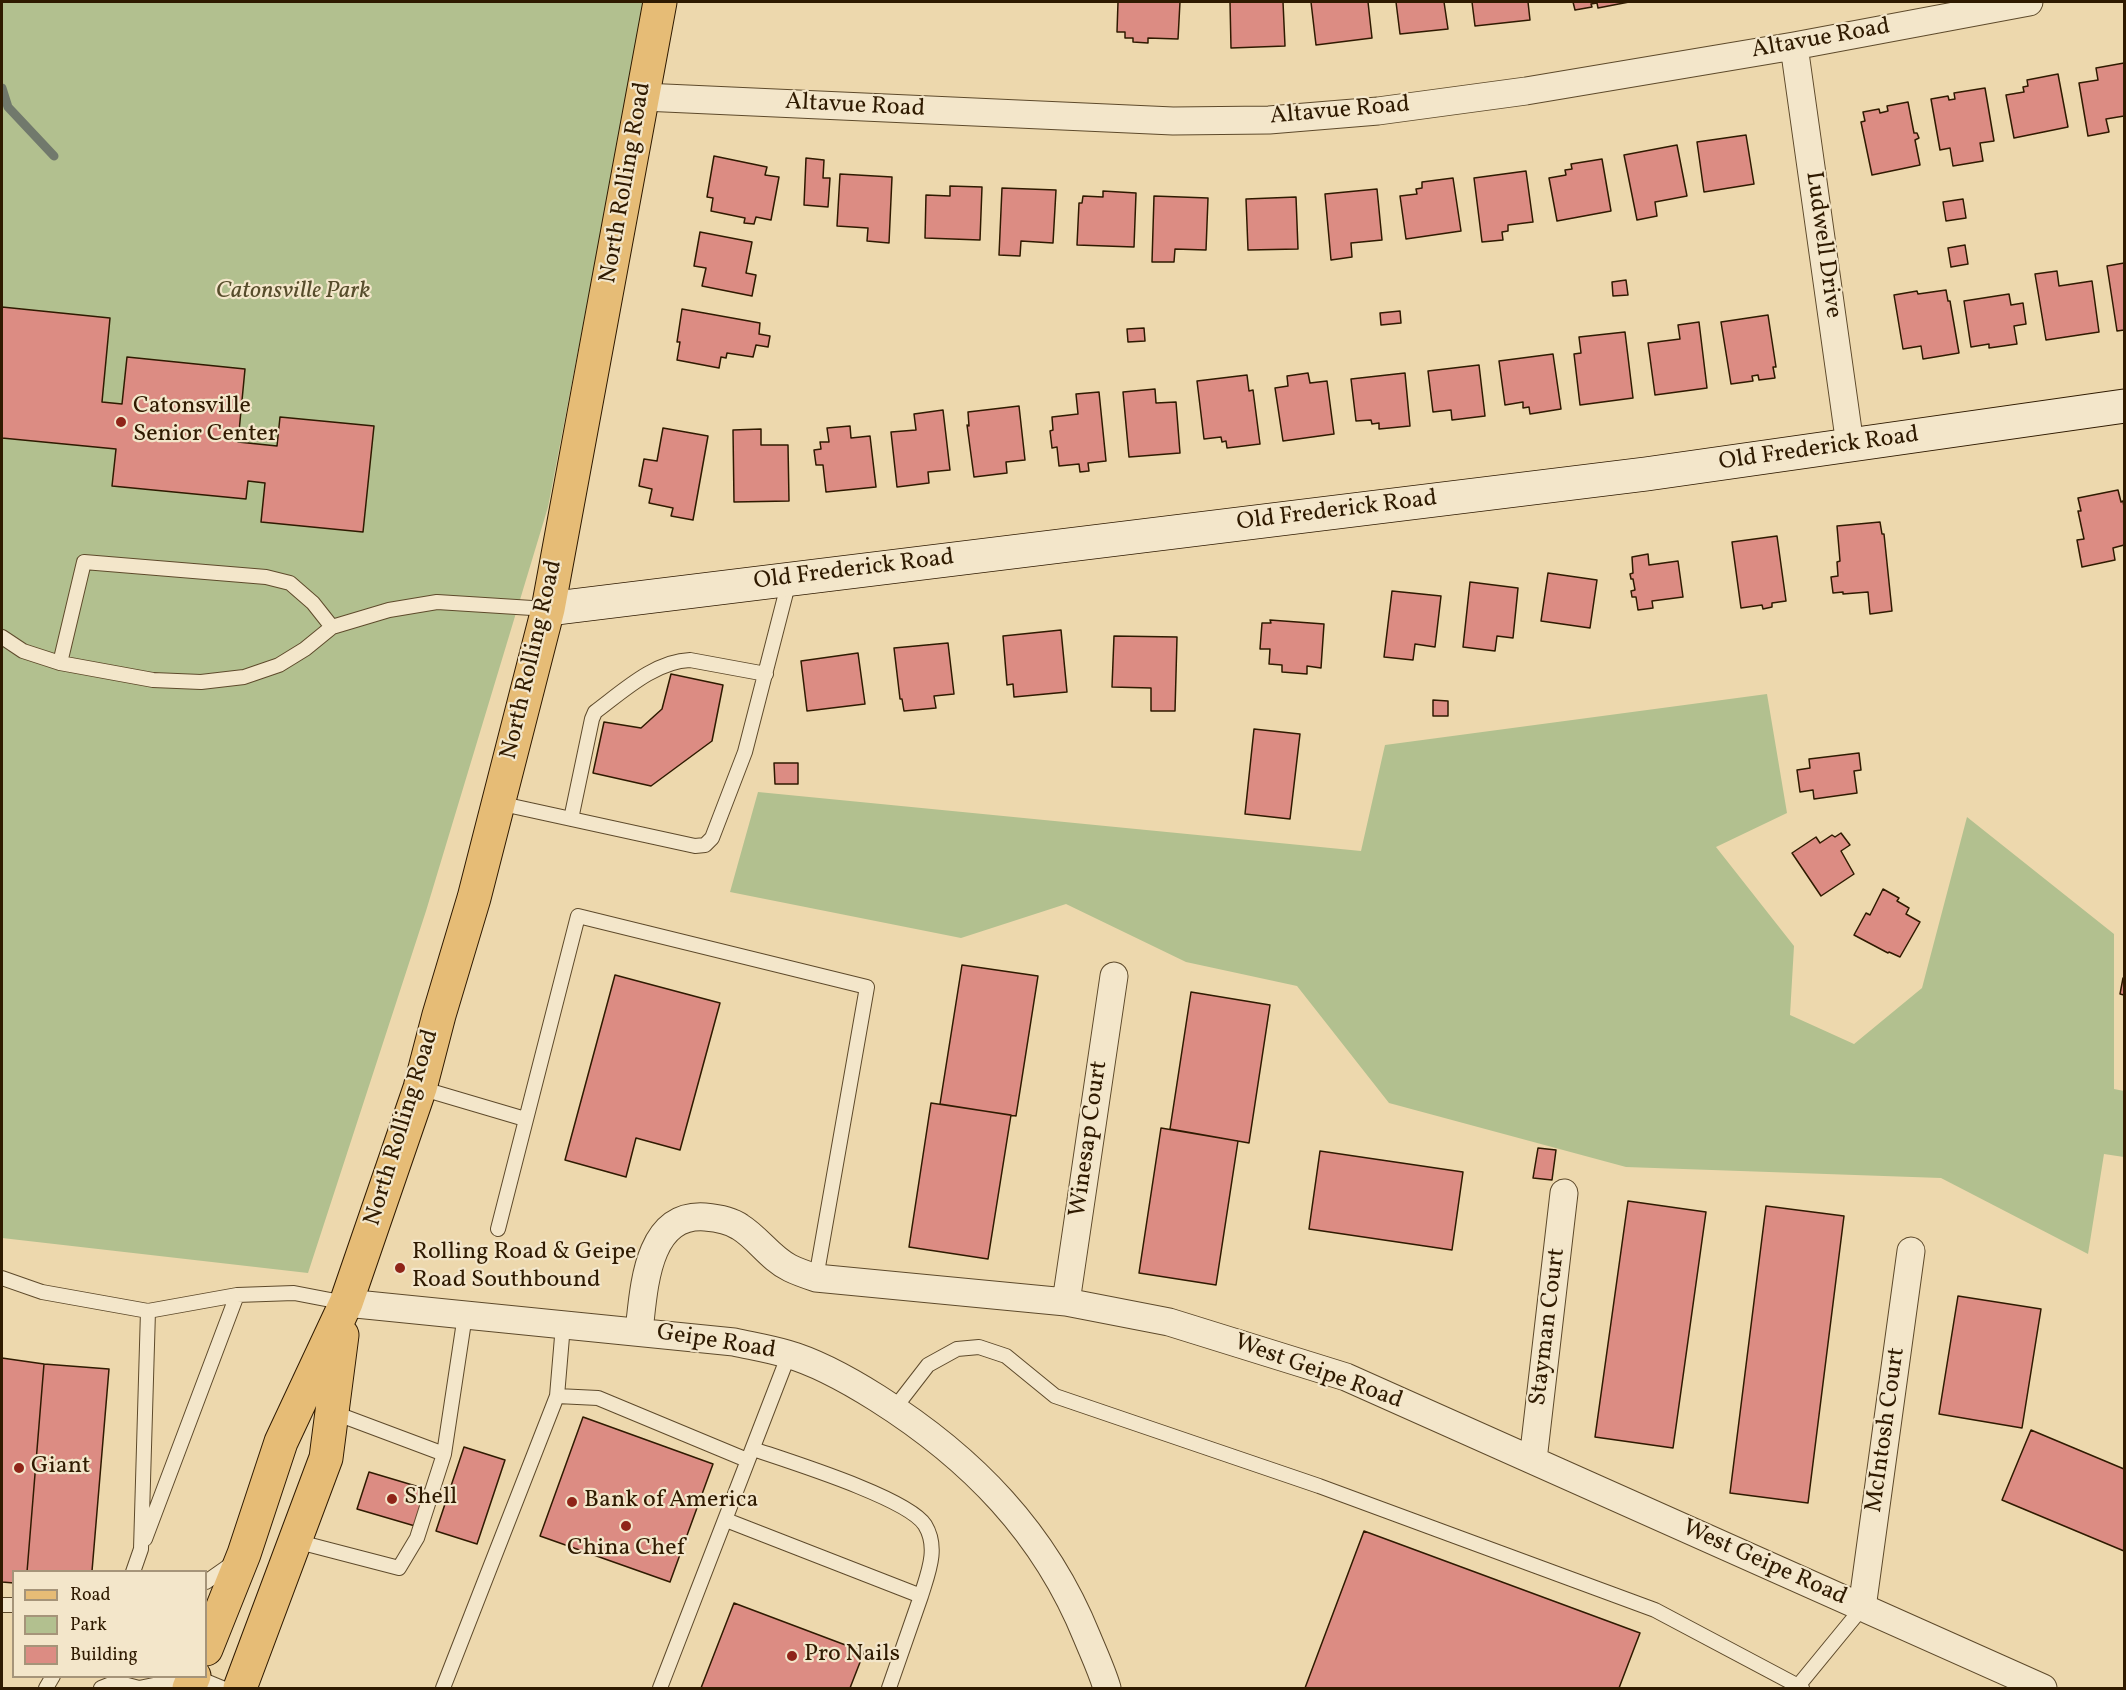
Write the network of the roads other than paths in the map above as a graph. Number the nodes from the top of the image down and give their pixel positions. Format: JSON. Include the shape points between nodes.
{"nodes":[{"id":1,"x":660,"y":2,"type":"edge"},
{"id":2,"x":2029,"y":2,"type":"edge"},
{"id":3,"x":1794,"y":46,"type":"junction"},
{"id":4,"x":643,"y":98,"type":"junction"},
{"id":5,"x":2124,"y":406,"type":"edge"},
{"id":6,"x":1850,"y":445,"type":"junction"},
{"id":7,"x":789,"y":579,"type":"junction"},
{"id":8,"x":548,"y":609,"type":"junction"},
{"id":9,"x":332,"y":627,"type":"junction"},
{"id":10,"x":2,"y":637,"type":"edge"},
{"id":11,"x":60,"y":663,"type":"junction"},
{"id":12,"x":766,"y":674,"type":"junction"},
{"id":13,"x":498,"y":803,"type":"junction"},
{"id":14,"x":571,"y":819,"type":"junction"},
{"id":15,"x":1114,"y":976,"type":"dead end"},
{"id":16,"x":420,"y":1088,"type":"junction"},
{"id":17,"x":525,"y":1119,"type":"junction"},
{"id":18,"x":1564,"y":1193,"type":"dead end"},
{"id":19,"x":498,"y":1229,"type":"dead end"},
{"id":20,"x":1911,"y":1251,"type":"dead end"},
{"id":21,"x":2,"y":1278,"type":"edge"},
{"id":22,"x":816,"y":1278,"type":"junction"},
{"id":23,"x":237,"y":1295,"type":"junction"},
{"id":24,"x":1066,"y":1302,"type":"junction"},
{"id":25,"x":346,"y":1303,"type":"junction"},
{"id":26,"x":148,"y":1311,"type":"junction"},
{"id":27,"x":465,"y":1315,"type":"junction"},
{"id":28,"x":563,"y":1325,"type":"junction"},
{"id":29,"x":639,"y":1331,"type":"junction"},
{"id":30,"x":789,"y":1354,"type":"junction"},
{"id":31,"x":557,"y":1396,"type":"junction"},
{"id":32,"x":894,"y":1409,"type":"junction"},
{"id":33,"x":332,"y":1412,"type":"junction"},
{"id":34,"x":444,"y":1454,"type":"junction"},
{"id":35,"x":750,"y":1454,"type":"junction"},
{"id":36,"x":1533,"y":1460,"type":"junction"},
{"id":37,"x":726,"y":1520,"type":"junction"},
{"id":38,"x":295,"y":1541,"type":"junction"},
{"id":39,"x":141,"y":1549,"type":"junction"},
{"id":40,"x":244,"y":1554,"type":"junction"},
{"id":41,"x":134,"y":1570,"type":"edge"},
{"id":42,"x":207,"y":1581,"type":"edge"},
{"id":43,"x":921,"y":1596,"type":"junction"},
{"id":44,"x":1862,"y":1608,"type":"junction"},
{"id":45,"x":207,"y":1646,"type":"edge"},
{"id":46,"x":189,"y":1678,"type":"edge"},
{"id":47,"x":196,"y":1678,"type":"edge"},
{"id":48,"x":1800,"y":1687,"type":"edge"},
{"id":49,"x":101,"y":1689,"type":"edge"},
{"id":50,"x":222,"y":1689,"type":"edge"},
{"id":51,"x":240,"y":1689,"type":"edge"},
{"id":52,"x":443,"y":1689,"type":"edge"},
{"id":53,"x":660,"y":1689,"type":"edge"},
{"id":54,"x":889,"y":1689,"type":"edge"},
{"id":55,"x":1107,"y":1689,"type":"edge"},
{"id":56,"x":2043,"y":1689,"type":"edge"}],
"edges":[{"from":1,"to":4,"type":"main road","name":"North Rolling Road"},
{"from":2,"to":3,"type":"street","name":"Altavue Road"},
{"from":3,"to":4,"type":"street","name":"Altavue Road","via":[[1526,91],[1378,111],[1269,120],[1173,122]]},
{"from":3,"to":6,"type":"street","name":"Ludwell Drive"},
{"from":4,"to":8,"type":"main road","name":"North Rolling Road"},
{"from":5,"to":6,"type":"street","name":"Old Frederick Road"},
{"from":6,"to":7,"type":"street","name":"Old Frederick Road","via":[[1646,474]]},
{"from":7,"to":8,"type":"street","name":"Old Frederick Road"},
{"from":7,"to":12,"type":"lane"},
{"from":8,"to":9,"type":"lane","via":[[436,602],[389,610]]},
{"from":8,"to":13,"type":"main road","name":"North Rolling Road"},
{"from":9,"to":11,"type":"lane","via":[[279,665],[244,677],[201,682],[153,680]]},
{"from":9,"to":11,"type":"lane","via":[[290,583],[266,577],[84,562]]},
{"from":10,"to":11,"type":"lane","via":[[22,651]]},
{"from":12,"to":14,"type":"lane","via":[[680,660],[642,678],[595,712]]},
{"from":12,"to":14,"type":"lane","via":[[745,752],[712,838],[705,845]]},
{"from":13,"to":14,"type":"lane"},
{"from":13,"to":16,"type":"main road","name":"North Rolling Road"},
{"from":15,"to":24,"type":"street","name":"Winesap Court"},
{"from":16,"to":17,"type":"lane"},
{"from":16,"to":25,"type":"main road","name":"North Rolling Road"},
{"from":17,"to":19,"type":"lane"},
{"from":17,"to":22,"type":"lane","via":[[578,916],[867,987]]},
{"from":18,"to":36,"type":"street","name":"Stayman Court"},
{"from":20,"to":44,"type":"street","name":"McIntosh Court"},
{"from":21,"to":26,"type":"lane","via":[[42,1292]]},
{"from":22,"to":24,"type":"street","name":"West Geipe Road"},
{"from":22,"to":29,"type":"street","name":"West Geipe Road","via":[[788,1268],[740,1226],[718,1218],[696,1217],[676,1223],[660,1237],[646,1279]]},
{"from":23,"to":25,"type":"lane","via":[[294,1293]]},
{"from":23,"to":26,"type":"lane"},
{"from":23,"to":39,"type":"lane"},
{"from":24,"to":36,"type":"street","name":"West Geipe Road","via":[[1169,1322],[1346,1377]]},
{"from":25,"to":27,"type":"street","name":"Geipe Road"},
{"from":25,"to":33,"type":"main road","name":"North Rolling Road"},
{"from":25,"to":40,"type":"main road","name":"North Rolling Road","via":[[280,1442]]},
{"from":26,"to":39,"type":"lane"},
{"from":27,"to":28,"type":"street","name":"Geipe Road"},
{"from":27,"to":34,"type":"lane"},
{"from":28,"to":29,"type":"street","name":"Geipe Road"},
{"from":28,"to":31,"type":"lane"},
{"from":29,"to":30,"type":"street","name":"Geipe Road","via":[[734,1342]]},
{"from":30,"to":32,"type":"street","name":"Geipe Road","via":[[849,1381]]},
{"from":30,"to":35,"type":"lane"},
{"from":31,"to":35,"type":"lane","via":[[598,1398]]},
{"from":31,"to":52,"type":"lane"},
{"from":32,"to":48,"type":"lane","via":[[928,1365],[957,1349],[980,1347],[1006,1356],[1055,1396],[1319,1486],[1655,1610]]},
{"from":32,"to":55,"type":"street","name":"Geipe Road","via":[[950,1450],[1001,1498],[1047,1558],[1076,1610]]},
{"from":33,"to":34,"type":"lane"},
{"from":33,"to":38,"type":"main road","name":"North Rolling Road","via":[[326,1458]]},
{"from":34,"to":38,"type":"lane","via":[[417,1538],[399,1568]]},
{"from":35,"to":37,"type":"lane"},
{"from":35,"to":43,"type":"lane","via":[[887,1498],[913,1512],[931,1539],[932,1559]]},
{"from":36,"to":44,"type":"street","name":"West Geipe Road"},
{"from":37,"to":43,"type":"lane"},
{"from":37,"to":53,"type":"lane"},
{"from":38,"to":51,"type":"main road","name":"North Rolling Road"},
{"from":39,"to":41,"type":"lane"},
{"from":40,"to":42,"type":"lane"},
{"from":40,"to":45,"type":"main road","name":"North Rolling Road"},
{"from":43,"to":54,"type":"lane"},
{"from":44,"to":48,"type":"lane"},
{"from":44,"to":56,"type":"street","name":"West Geipe Road"},
{"from":46,"to":49,"type":"lane","via":[[139,1688],[116,1682]]},
{"from":47,"to":50,"type":"lane"}]}
